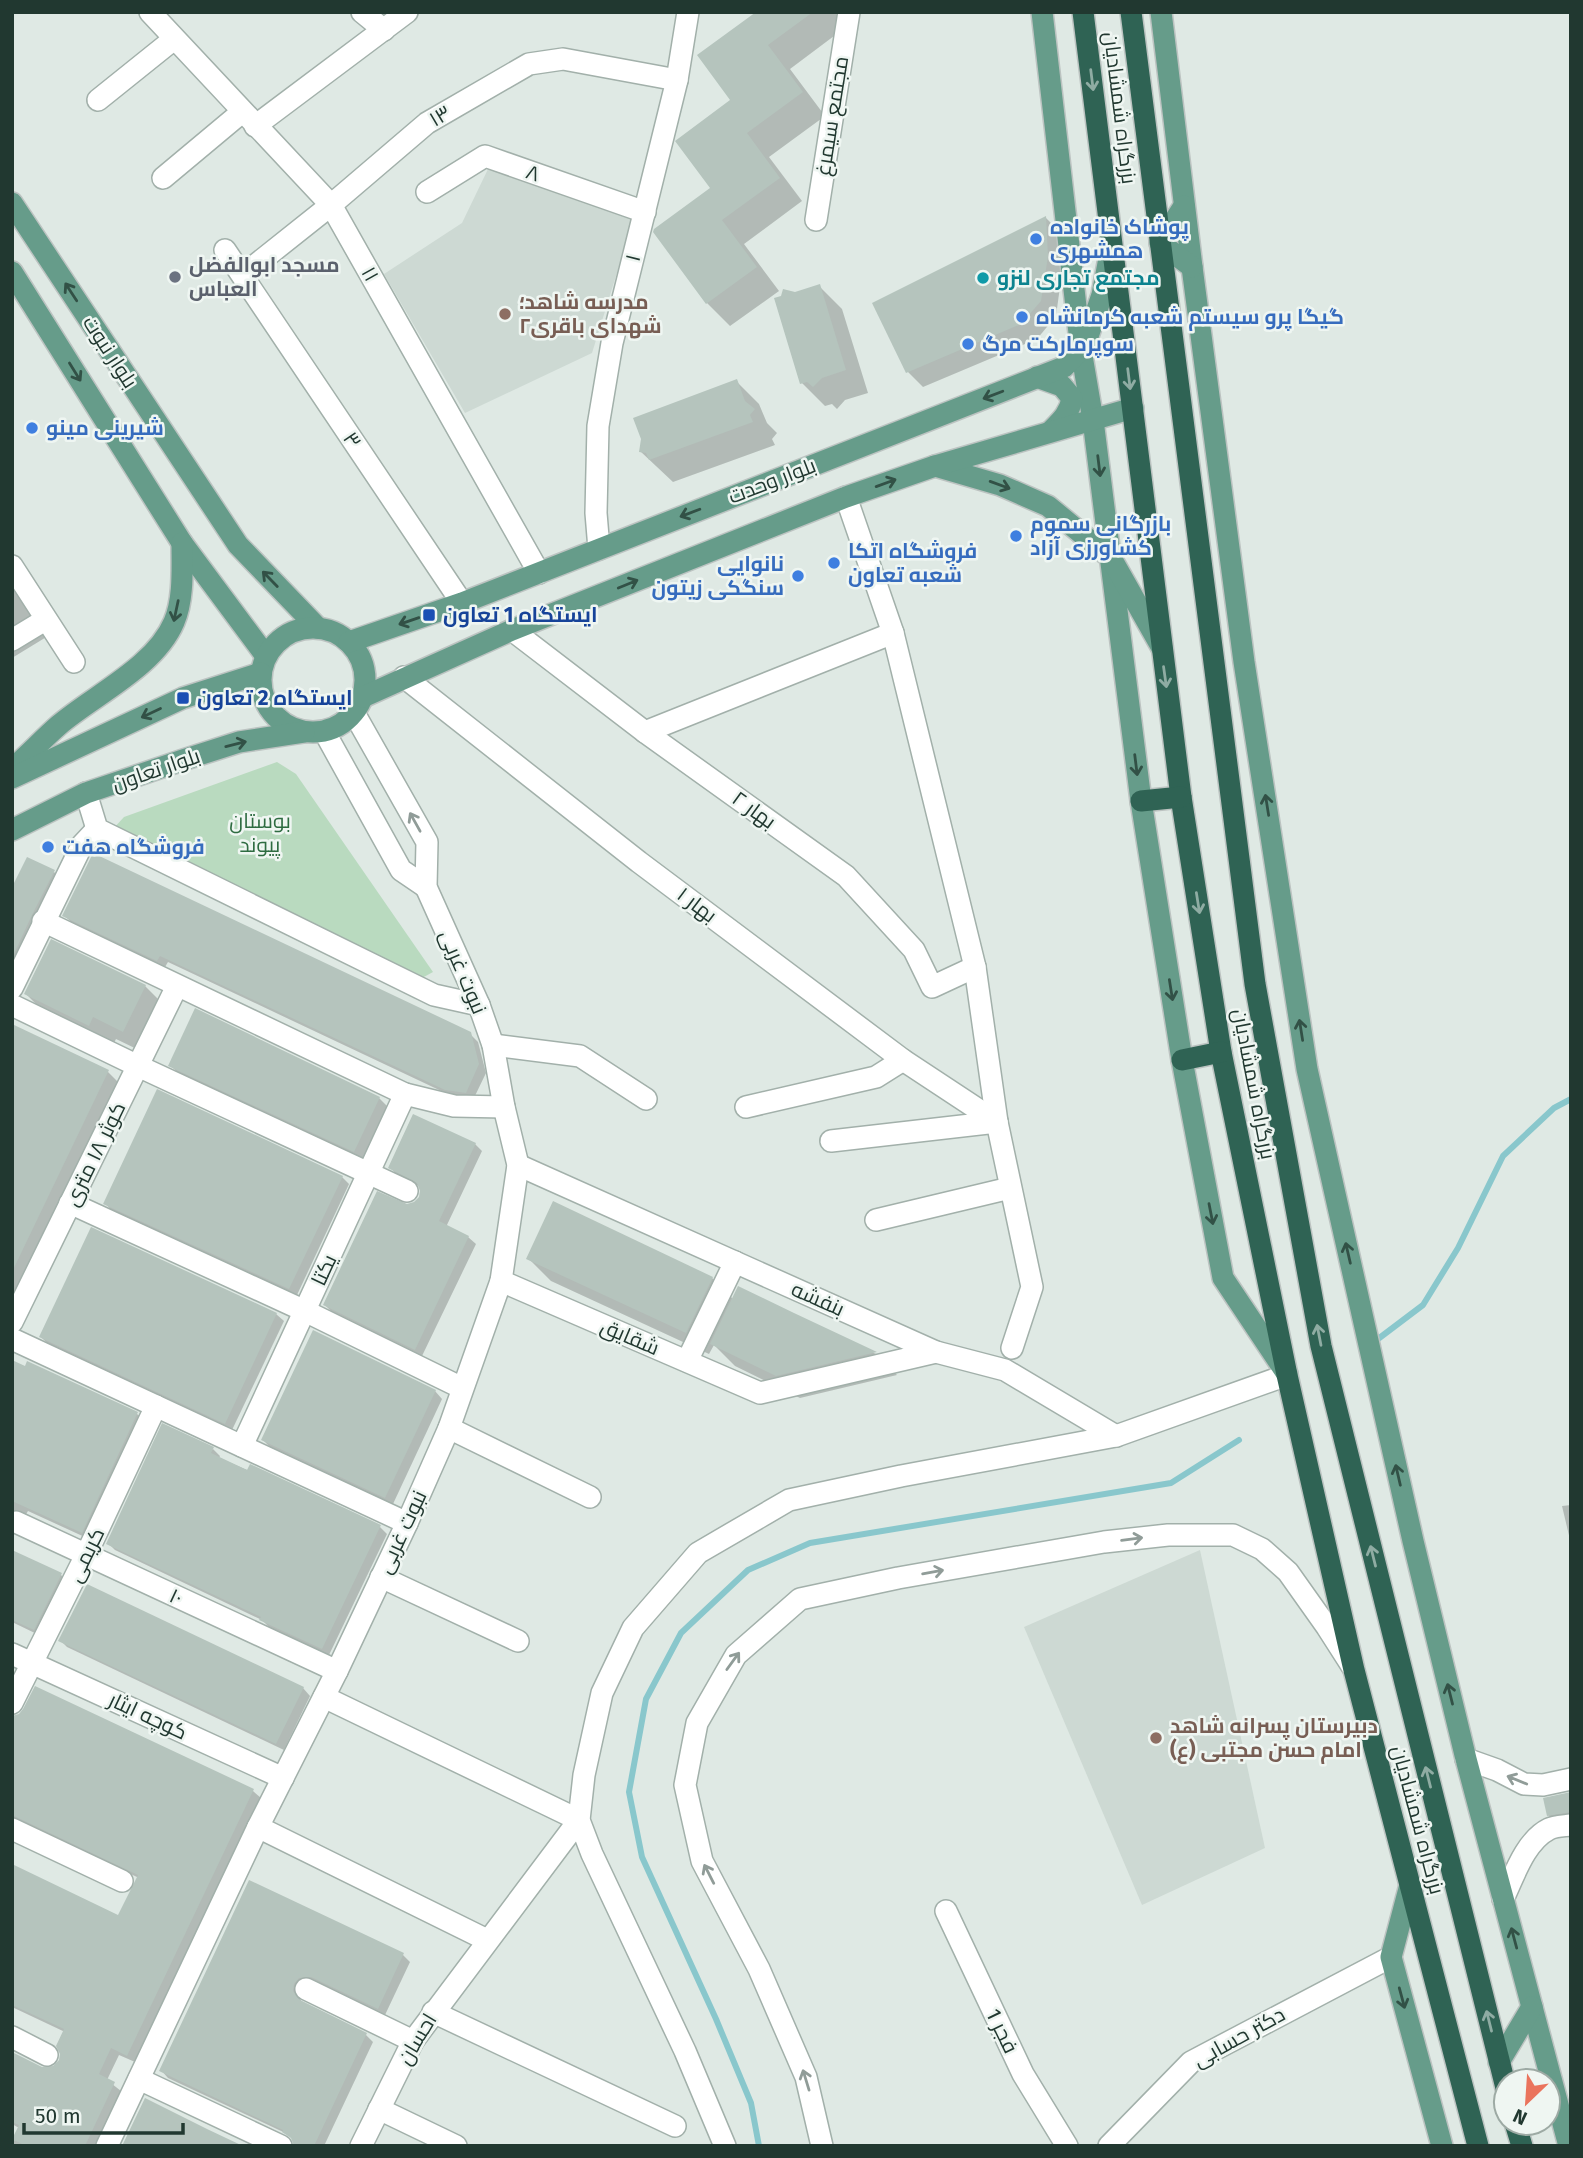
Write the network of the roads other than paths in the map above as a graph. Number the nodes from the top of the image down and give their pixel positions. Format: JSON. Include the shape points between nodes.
{"nodes":[{"id":1,"x":150,"y":12,"type":"edge"},
{"id":2,"x":362,"y":12,"type":"edge"},
{"id":3,"x":407,"y":12,"type":"edge"},
{"id":4,"x":688,"y":12,"type":"edge"},
{"id":5,"x":849,"y":12,"type":"edge"},
{"id":6,"x":1042,"y":12,"type":"edge"},
{"id":7,"x":1083,"y":12,"type":"edge"},
{"id":8,"x":1130,"y":12,"type":"edge"},
{"id":9,"x":1161,"y":12,"type":"edge"},
{"id":10,"x":384,"y":30,"type":"junction"},
{"id":11,"x":174,"y":39,"type":"junction"},
{"id":12,"x":677,"y":80,"type":"junction"},
{"id":13,"x":98,"y":100,"type":"dead end"},
{"id":14,"x":249,"y":119,"type":"junction"},
{"id":15,"x":163,"y":178,"type":"dead end"},
{"id":16,"x":427,"y":192,"type":"dead end"},
{"id":17,"x":12,"y":203,"type":"edge"},
{"id":18,"x":331,"y":205,"type":"junction"},
{"id":19,"x":1185,"y":206,"type":"junction"},
{"id":20,"x":645,"y":212,"type":"junction"},
{"id":21,"x":816,"y":220,"type":"dead end"},
{"id":22,"x":1112,"y":241,"type":"junction"},
{"id":23,"x":1160,"y":243,"type":"junction"},
{"id":24,"x":225,"y":250,"type":"dead end"},
{"id":25,"x":1192,"y":267,"type":"junction"},
{"id":26,"x":12,"y":272,"type":"edge"},
{"id":27,"x":243,"y":275,"type":"junction"},
{"id":28,"x":1081,"y":350,"type":"junction"},
{"id":29,"x":1037,"y":377,"type":"junction"},
{"id":30,"x":1133,"y":408,"type":"junction"},
{"id":31,"x":1093,"y":420,"type":"junction"},
{"id":32,"x":1049,"y":432,"type":"junction"},
{"id":33,"x":935,"y":466,"type":"junction"},
{"id":34,"x":846,"y":497,"type":"junction"},
{"id":35,"x":182,"y":543,"type":"junction"},
{"id":36,"x":599,"y":549,"type":"junction"},
{"id":37,"x":1111,"y":558,"type":"junction"},
{"id":38,"x":12,"y":566,"type":"edge"},
{"id":39,"x":539,"y":573,"type":"junction"},
{"id":40,"x":462,"y":603,"type":"junction"},
{"id":41,"x":45,"y":620,"type":"junction"},
{"id":42,"x":318,"y":628,"type":"junction"},
{"id":43,"x":512,"y":630,"type":"junction"},
{"id":44,"x":893,"y":633,"type":"junction"},
{"id":45,"x":12,"y":640,"type":"edge"},
{"id":46,"x":349,"y":642,"type":"junction"},
{"id":47,"x":1161,"y":648,"type":"junction"},
{"id":48,"x":74,"y":662,"type":"dead end"},
{"id":49,"x":263,"y":665,"type":"junction"},
{"id":50,"x":404,"y":677,"type":"junction"},
{"id":51,"x":358,"y":705,"type":"junction"},
{"id":52,"x":315,"y":732,"type":"junction"},
{"id":53,"x":645,"y":732,"type":"junction"},
{"id":54,"x":12,"y":769,"type":"edge"},
{"id":55,"x":12,"y":778,"type":"edge"},
{"id":56,"x":86,"y":793,"type":"junction"},
{"id":57,"x":1181,"y":797,"type":"junction"},
{"id":58,"x":1141,"y":801,"type":"junction"},
{"id":59,"x":97,"y":829,"type":"junction"},
{"id":60,"x":12,"y":830,"type":"edge"},
{"id":61,"x":426,"y":887,"type":"junction"},
{"id":62,"x":43,"y":921,"type":"junction"},
{"id":63,"x":975,"y":968,"type":"junction"},
{"id":64,"x":177,"y":986,"type":"junction"},
{"id":65,"x":12,"y":988,"type":"edge"},
{"id":66,"x":12,"y":1005,"type":"edge"},
{"id":67,"x":479,"y":1005,"type":"junction"},
{"id":68,"x":493,"y":1045,"type":"junction"},
{"id":69,"x":1222,"y":1052,"type":"junction"},
{"id":70,"x":903,"y":1060,"type":"junction"},
{"id":71,"x":1182,"y":1060,"type":"junction"},
{"id":72,"x":138,"y":1066,"type":"junction"},
{"id":73,"x":405,"y":1094,"type":"junction"},
{"id":74,"x":646,"y":1099,"type":"dead end"},
{"id":75,"x":504,"y":1107,"type":"junction"},
{"id":76,"x":746,"y":1107,"type":"dead end"},
{"id":77,"x":997,"y":1122,"type":"junction"},
{"id":78,"x":831,"y":1141,"type":"dead end"},
{"id":79,"x":518,"y":1165,"type":"junction"},
{"id":80,"x":369,"y":1174,"type":"junction"},
{"id":81,"x":1010,"y":1188,"type":"junction"},
{"id":82,"x":407,"y":1191,"type":"dead end"},
{"id":83,"x":71,"y":1203,"type":"junction"},
{"id":84,"x":876,"y":1220,"type":"dead end"},
{"id":85,"x":735,"y":1262,"type":"junction"},
{"id":86,"x":501,"y":1281,"type":"junction"},
{"id":87,"x":305,"y":1311,"type":"junction"},
{"id":88,"x":12,"y":1322,"type":"edge"},
{"id":89,"x":12,"y":1339,"type":"edge"},
{"id":90,"x":1012,"y":1348,"type":"dead end"},
{"id":91,"x":936,"y":1352,"type":"junction"},
{"id":92,"x":687,"y":1361,"type":"junction"},
{"id":93,"x":1287,"y":1375,"type":"junction"},
{"id":94,"x":462,"y":1388,"type":"junction"},
{"id":95,"x":156,"y":1406,"type":"junction"},
{"id":96,"x":449,"y":1428,"type":"junction"},
{"id":97,"x":1116,"y":1436,"type":"junction"},
{"id":98,"x":243,"y":1446,"type":"junction"},
{"id":99,"x":590,"y":1497,"type":"dead end"},
{"id":100,"x":16,"y":1522,"type":"dead end"},
{"id":101,"x":407,"y":1523,"type":"junction"},
{"id":102,"x":86,"y":1556,"type":"junction"},
{"id":103,"x":381,"y":1577,"type":"junction"},
{"id":104,"x":518,"y":1641,"type":"dead end"},
{"id":105,"x":12,"y":1654,"type":"edge"},
{"id":106,"x":32,"y":1663,"type":"junction"},
{"id":107,"x":1354,"y":1670,"type":"junction"},
{"id":108,"x":337,"y":1671,"type":"junction"},
{"id":109,"x":324,"y":1697,"type":"junction"},
{"id":110,"x":12,"y":1703,"type":"edge"},
{"id":111,"x":1466,"y":1759,"type":"junction"},
{"id":112,"x":283,"y":1778,"type":"junction"},
{"id":113,"x":1571,"y":1779,"type":"edge"},
{"id":114,"x":579,"y":1820,"type":"junction"},
{"id":115,"x":1571,"y":1825,"type":"edge"},
{"id":116,"x":258,"y":1827,"type":"junction"},
{"id":117,"x":12,"y":1829,"type":"edge"},
{"id":118,"x":122,"y":1881,"type":"dead end"},
{"id":119,"x":1410,"y":1885,"type":"junction"},
{"id":120,"x":1503,"y":1899,"type":"junction"},
{"id":121,"x":946,"y":1911,"type":"dead end"},
{"id":122,"x":487,"y":1940,"type":"junction"},
{"id":123,"x":1391,"y":1957,"type":"junction"},
{"id":124,"x":306,"y":1989,"type":"dead end"},
{"id":125,"x":1532,"y":2007,"type":"junction"},
{"id":126,"x":433,"y":2012,"type":"junction"},
{"id":127,"x":12,"y":2037,"type":"edge"},
{"id":128,"x":412,"y":2041,"type":"junction"},
{"id":129,"x":47,"y":2055,"type":"dead end"},
{"id":130,"x":1499,"y":2062,"type":"junction"},
{"id":131,"x":1500,"y":2067,"type":"edge"},
{"id":132,"x":139,"y":2079,"type":"junction"},
{"id":133,"x":379,"y":2109,"type":"junction"},
{"id":134,"x":675,"y":2126,"type":"dead end"},
{"id":135,"x":107,"y":2146,"type":"edge"},
{"id":136,"x":281,"y":2146,"type":"edge"},
{"id":137,"x":361,"y":2146,"type":"edge"},
{"id":138,"x":456,"y":2146,"type":"edge"},
{"id":139,"x":725,"y":2146,"type":"edge"},
{"id":140,"x":822,"y":2146,"type":"edge"},
{"id":141,"x":1067,"y":2146,"type":"edge"},
{"id":142,"x":1109,"y":2146,"type":"edge"},
{"id":143,"x":1442,"y":2146,"type":"edge"},
{"id":144,"x":1478,"y":2146,"type":"edge"},
{"id":145,"x":1569,"y":2146,"type":"edge"}],
"edges":[{"from":1,"to":11,"type":"street","name":"۱۱"},
{"from":2,"to":10,"type":"street"},
{"from":3,"to":10,"type":"street"},
{"from":4,"to":12,"type":"street","name":"۱"},
{"from":5,"to":21,"type":"street","name":"مجتمع سیمرغ"},
{"from":6,"to":28,"type":"main road"},
{"from":7,"to":22,"type":"highway","name":"بزرگراه شمشادیان","one_way":true},
{"from":8,"to":23,"type":"highway","name":"بزرگراه شمشادیان"},
{"from":9,"to":19,"type":"main road"},
{"from":10,"to":14,"type":"street"},
{"from":11,"to":13,"type":"street"},
{"from":11,"to":14,"type":"street","name":"۱۱"},
{"from":12,"to":18,"type":"street","name":"۱۳","via":[[563,59],[529,64],[427,123]]},
{"from":12,"to":20,"type":"street","name":"۱"},
{"from":14,"to":15,"type":"street"},
{"from":14,"to":18,"type":"street","name":"۱۱"},
{"from":16,"to":20,"type":"street","name":"۸","via":[[485,156]]},
{"from":42,"to":17,"type":"main road","name":"بلوار نبوت","one_way":true,"via":[[238,545]]},
{"from":18,"to":27,"type":"street","name":"۱۳"},
{"from":18,"to":39,"type":"street","name":"۱۱"},
{"from":19,"to":23,"type":"main road"},
{"from":19,"to":25,"type":"main road"},
{"from":20,"to":36,"type":"street","name":"۱","via":[[612,343],[598,426]]},
{"from":22,"to":28,"type":"main road","via":[[1102,295]]},
{"from":22,"to":30,"type":"highway","name":"بزرگراه شمشادیان","one_way":true},
{"from":23,"to":25,"type":"main road"},
{"from":130,"to":23,"type":"highway","name":"بزرگراه شمشادیان","one_way":true,"via":[[1321,1346],[1255,984]]},
{"from":24,"to":27,"type":"street","name":"۳"},
{"from":111,"to":25,"type":"main road","one_way":true,"via":[[1307,1069],[1244,662]]},
{"from":26,"to":35,"type":"main road","name":"بلوار نبوت","one_way":true},
{"from":27,"to":40,"type":"street","name":"۳"},
{"from":28,"to":29,"type":"main road","name":"بلوار وحدت","via":[[1064,367]]},
{"from":28,"to":31,"type":"main road"},
{"from":29,"to":32,"type":"main road","via":[[1062,386],[1072,398],[1065,418]]},
{"from":29,"to":36,"type":"main road","name":"بلوار وحدت","one_way":true},
{"from":30,"to":31,"type":"main road","name":"بلوار وحدت"},
{"from":30,"to":47,"type":"highway","name":"بزرگراه شمشادیان"},
{"from":31,"to":32,"type":"main road","name":"بلوار وحدت"},
{"from":31,"to":37,"type":"main road","one_way":true},
{"from":32,"to":33,"type":"main road","name":"بلوار وحدت"},
{"from":34,"to":33,"type":"main road","name":"بلوار وحدت","one_way":true},
{"from":33,"to":37,"type":"main road","one_way":true,"via":[[1000,485],[1048,506]]},
{"from":43,"to":34,"type":"main road","name":"بلوار وحدت","one_way":true},
{"from":34,"to":44,"type":"street"},
{"from":35,"to":49,"type":"main road","name":"بلوار نبوت"},
{"from":35,"to":54,"type":"main road","one_way":true,"via":[[180,596],[174,622],[159,645]]},
{"from":36,"to":39,"type":"main road","name":"بلوار وحدت"},
{"from":37,"to":47,"type":"main road"},
{"from":37,"to":58,"type":"main road","one_way":true},
{"from":38,"to":41,"type":"street"},
{"from":39,"to":40,"type":"main road","name":"بلوار وحدت"},
{"from":40,"to":46,"type":"main road","name":"بلوار وحدت","one_way":true},
{"from":41,"to":45,"type":"street"},
{"from":41,"to":48,"type":"street"},
{"from":42,"to":46,"type":"main road"},
{"from":42,"to":49,"type":"main road","via":[[293,631],[272,646]]},
{"from":43,"to":50,"type":"main road","name":"بلوار وحدت"},
{"from":43,"to":53,"type":"street","name":"بهار ۲"},
{"from":44,"to":53,"type":"street"},
{"from":44,"to":63,"type":"street"},
{"from":46,"to":51,"type":"main road","via":[[364,667],[366,682]]},
{"from":47,"to":57,"type":"highway","name":"بزرگراه شمشادیان","one_way":true},
{"from":49,"to":52,"type":"main road","via":[[261,689],[277,718],[290,727]]},
{"from":49,"to":55,"type":"main road","one_way":true},
{"from":50,"to":51,"type":"main road","name":"بلوار وحدت"},
{"from":50,"to":70,"type":"street","name":"بهار ۱","via":[[639,862]]},
{"from":51,"to":52,"type":"main road","via":[[341,724]]},
{"from":61,"to":51,"type":"street","name":"نبوت غربی","one_way":true,"via":[[426,842]]},
{"from":56,"to":52,"type":"main road","name":"بلوار تعاون","one_way":true,"via":[[239,742]]},
{"from":52,"to":61,"type":"street","name":"نبوت غربی","via":[[401,870]]},
{"from":53,"to":63,"type":"street","name":"بهار ۲","via":[[846,876],[914,950],[932,987]]},
{"from":56,"to":59,"type":"street"},
{"from":56,"to":60,"type":"main road","name":"بلوار تعاون"},
{"from":57,"to":58,"type":"highway"},
{"from":57,"to":69,"type":"highway","name":"بزرگراه شمشادیان","one_way":true},
{"from":58,"to":71,"type":"main road","one_way":true},
{"from":59,"to":62,"type":"street","via":[[82,845]]},
{"from":59,"to":67,"type":"street","via":[[434,995]]},
{"from":61,"to":67,"type":"street","name":"نبوت غربی"},
{"from":62,"to":64,"type":"street"},
{"from":62,"to":65,"type":"street"},
{"from":63,"to":77,"type":"street"},
{"from":64,"to":72,"type":"street","name":"کوثر ۱۸ متری"},
{"from":64,"to":73,"type":"street"},
{"from":66,"to":72,"type":"street"},
{"from":67,"to":68,"type":"street","name":"نبوت غربی"},
{"from":68,"to":74,"type":"street","via":[[580,1056]]},
{"from":68,"to":75,"type":"street","name":"نبوت غربی"},
{"from":69,"to":71,"type":"highway"},
{"from":69,"to":93,"type":"highway","name":"بزرگراه شمشادیان"},
{"from":70,"to":76,"type":"street","via":[[876,1077]]},
{"from":70,"to":77,"type":"street","name":"بهار ۱"},
{"from":71,"to":93,"type":"main road","one_way":true,"via":[[1223,1278]]},
{"from":72,"to":80,"type":"street"},
{"from":72,"to":83,"type":"street","name":"کوثر ۱۸ متری"},
{"from":73,"to":75,"type":"street","via":[[454,1105]]},
{"from":73,"to":80,"type":"street","name":"یکتا"},
{"from":75,"to":79,"type":"street","name":"نبوت غربی"},
{"from":77,"to":78,"type":"street"},
{"from":77,"to":81,"type":"street"},
{"from":79,"to":85,"type":"street","name":"بنفشه"},
{"from":79,"to":86,"type":"street","name":"نبوت غربی"},
{"from":80,"to":82,"type":"street"},
{"from":80,"to":87,"type":"street","name":"یکتا"},
{"from":81,"to":84,"type":"street"},
{"from":81,"to":90,"type":"street","via":[[1032,1287]]},
{"from":83,"to":87,"type":"street"},
{"from":83,"to":88,"type":"street","name":"کوثر ۱۸ متری"},
{"from":85,"to":91,"type":"street","name":"بنفشه"},
{"from":85,"to":92,"type":"street"},
{"from":86,"to":92,"type":"street","name":"شقایق"},
{"from":86,"to":94,"type":"street","name":"نبوت غربی"},
{"from":87,"to":94,"type":"street"},
{"from":87,"to":98,"type":"street","name":"یکتا"},
{"from":89,"to":95,"type":"street"},
{"from":91,"to":92,"type":"street","name":"شقایق","via":[[760,1393]]},
{"from":91,"to":97,"type":"street","name":"بنفشه","via":[[1005,1370]]},
{"from":93,"to":97,"type":"street"},
{"from":93,"to":107,"type":"highway","name":"بزرگراه شمشادیان"},
{"from":94,"to":96,"type":"street","name":"نبوت غربی"},
{"from":95,"to":98,"type":"street"},
{"from":95,"to":102,"type":"street","name":"کریمی"},
{"from":96,"to":99,"type":"street"},
{"from":96,"to":101,"type":"street","name":"نبوت غربی"},
{"from":97,"to":114,"type":"street","via":[[789,1500],[698,1553],[633,1628],[602,1693]]},
{"from":98,"to":101,"type":"street"},
{"from":100,"to":102,"type":"street","name":"۱۰"},
{"from":101,"to":103,"type":"street","name":"نبوت غربی"},
{"from":102,"to":106,"type":"street","name":"کریمی"},
{"from":102,"to":108,"type":"street","name":"۱۰"},
{"from":103,"to":104,"type":"street"},
{"from":103,"to":108,"type":"street","name":"نبوت غربی"},
{"from":105,"to":106,"type":"street","name":"کوچه ایثار"},
{"from":106,"to":110,"type":"street","name":"کریمی"},
{"from":106,"to":112,"type":"street","name":"کوچه ایثار"},
{"from":107,"to":119,"type":"highway","name":"بزرگراه شمشادیان"},
{"from":140,"to":107,"type":"street","one_way":true,"via":[[806,2077],[759,1969],[702,1861],[685,1785],[697,1723],[736,1655],[800,1599],[1065,1549],[1168,1535],[1233,1535],[1262,1549],[1288,1572]]},
{"from":108,"to":109,"type":"street","name":"نبوت غربی"},
{"from":109,"to":112,"type":"street","name":"نبوت غربی"},
{"from":109,"to":114,"type":"street"},
{"from":113,"to":111,"type":"street","one_way":true,"via":[[1524,1784]]},
{"from":111,"to":120,"type":"main road"},
{"from":112,"to":116,"type":"street","name":"نبوت غربی"},
{"from":114,"to":122,"type":"street","name":"احسان"},
{"from":114,"to":139,"type":"street"},
{"from":115,"to":120,"type":"street","via":[[1550,1829],[1537,1838]]},
{"from":116,"to":122,"type":"street"},
{"from":116,"to":132,"type":"street","name":"نبوت غربی"},
{"from":117,"to":118,"type":"street"},
{"from":119,"to":123,"type":"main road"},
{"from":119,"to":144,"type":"highway","name":"بزرگراه شمشادیان"},
{"from":125,"to":120,"type":"main road","one_way":true},
{"from":121,"to":141,"type":"street","name":"فجر 1","via":[[1023,2074]]},
{"from":122,"to":126,"type":"street","name":"احسان"},
{"from":123,"to":142,"type":"street","name":"دکتر حسابی","via":[[1191,2062]]},
{"from":123,"to":143,"type":"main road","one_way":true},
{"from":124,"to":128,"type":"street"},
{"from":125,"to":130,"type":"main road"},
{"from":125,"to":145,"type":"main road"},
{"from":126,"to":128,"type":"street","name":"احسان"},
{"from":126,"to":134,"type":"street"},
{"from":127,"to":129,"type":"street"},
{"from":128,"to":133,"type":"street","name":"احسان"},
{"from":130,"to":131,"type":"highway","name":"بزرگراه شمشادیان"},
{"from":132,"to":135,"type":"street","name":"نبوت غربی"},
{"from":132,"to":136,"type":"street"},
{"from":133,"to":137,"type":"street","name":"احسان"},
{"from":133,"to":138,"type":"street"}]}
